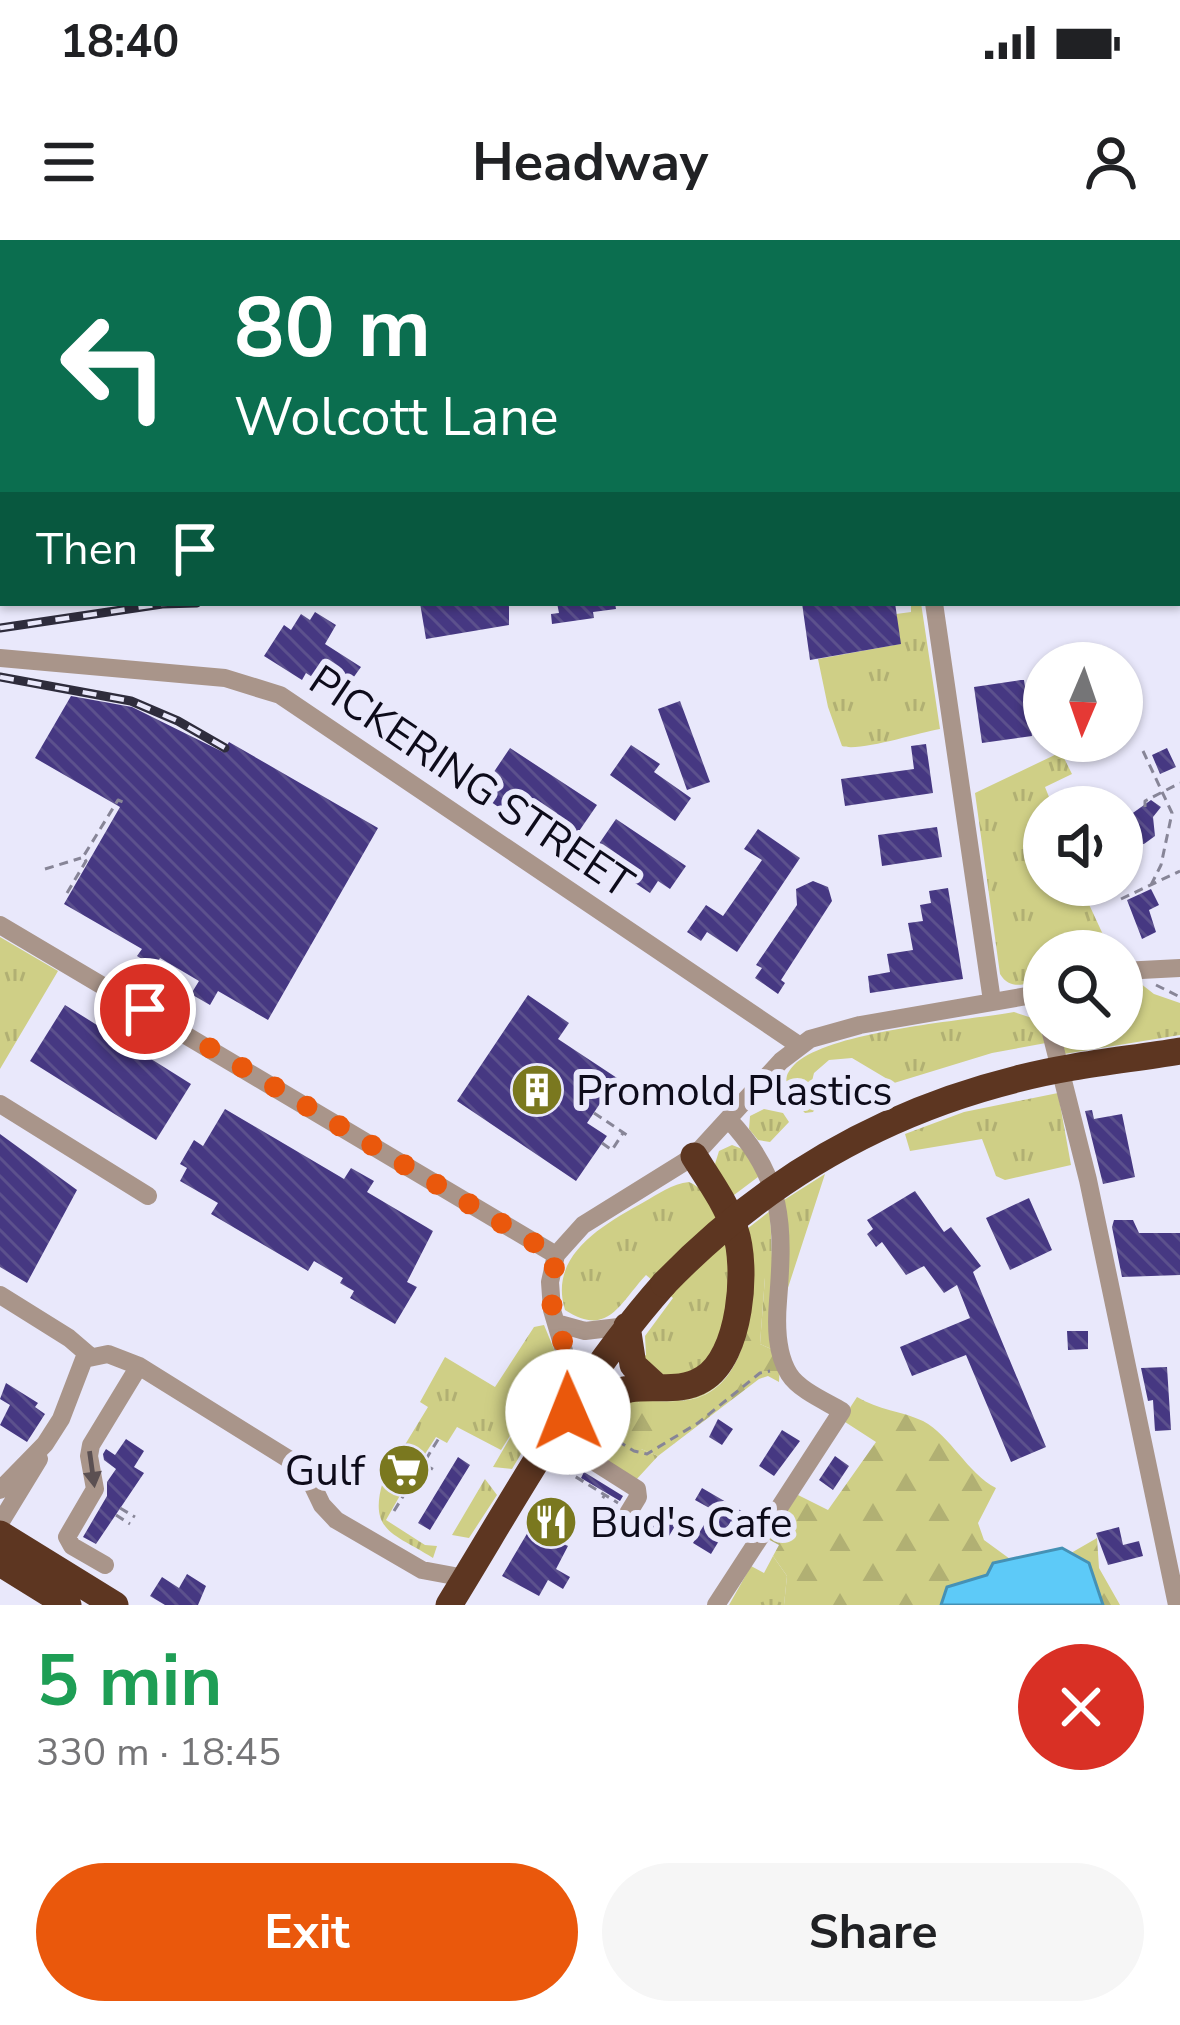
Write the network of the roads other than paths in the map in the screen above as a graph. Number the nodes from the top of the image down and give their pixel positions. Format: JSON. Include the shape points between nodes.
{"nodes":[{"id":1,"x":934,"y":606,"type":"edge"},
{"id":2,"x":0,"y":658,"type":"edge"},
{"id":3,"x":0,"y":925,"type":"edge"},
{"id":4,"x":1180,"y":968,"type":"edge"},
{"id":5,"x":1143,"y":970,"type":"edge"},
{"id":6,"x":1023,"y":999,"type":"edge"},
{"id":7,"x":992,"y":1001,"type":"junction"},
{"id":8,"x":800,"y":1046,"type":"junction"},
{"id":9,"x":1055,"y":1050,"type":"edge"},
{"id":10,"x":1180,"y":1051,"type":"edge"},
{"id":11,"x":0,"y":1104,"type":"edge"},
{"id":12,"x":729,"y":1120,"type":"junction"},
{"id":13,"x":694,"y":1156,"type":"junction"},
{"id":14,"x":148,"y":1196,"type":"dead end"},
{"id":15,"x":556,"y":1256,"type":"junction"},
{"id":16,"x":0,"y":1295,"type":"edge"},
{"id":17,"x":556,"y":1323,"type":"junction"},
{"id":18,"x":627,"y":1325,"type":"junction"},
{"id":19,"x":90,"y":1356,"type":"junction"},
{"id":20,"x":139,"y":1366,"type":"junction"},
{"id":21,"x":657,"y":1387,"type":"junction"},
{"id":22,"x":573,"y":1420,"type":"junction"},
{"id":23,"x":45,"y":1444,"type":"junction"},
{"id":24,"x":0,"y":1490,"type":"edge"},
{"id":25,"x":626,"y":1518,"type":"road end"},
{"id":26,"x":0,"y":1523,"type":"edge"},
{"id":27,"x":0,"y":1534,"type":"edge"},
{"id":28,"x":0,"y":1563,"type":"edge"},
{"id":29,"x":105,"y":1565,"type":"dead end"},
{"id":30,"x":465,"y":1578,"type":"junction"},
{"id":31,"x":68,"y":1605,"type":"edge"},
{"id":32,"x":115,"y":1605,"type":"edge"},
{"id":33,"x":448,"y":1605,"type":"edge"},
{"id":34,"x":716,"y":1605,"type":"edge"},
{"id":35,"x":1178,"y":1605,"type":"edge"}],
"edges":[{"from":1,"to":7,"type":"street"},
{"from":2,"to":8,"type":"street","name":"PICKERING STREET","via":[[225,678],[280,694]]},
{"from":3,"to":15,"type":"street"},
{"from":4,"to":5,"type":"street"},
{"from":6,"to":7,"type":"street"},
{"from":7,"to":8,"type":"street","via":[[844,1028]]},
{"from":8,"to":12,"type":"street"},
{"from":9,"to":35,"type":"street"},
{"from":10,"to":18,"type":"highway","bridge":true,"via":[[1022,1077],[885,1124],[760,1198]]},
{"from":11,"to":14,"type":"street"},
{"from":12,"to":13,"type":"street"},
{"from":12,"to":34,"type":"street","via":[[764,1162],[779,1211],[776,1322],[786,1370],[842,1411]]},
{"from":13,"to":15,"type":"street","via":[[594,1216]]},
{"from":13,"to":21,"type":"highway","via":[[736,1233],[738,1308],[710,1374]]},
{"from":15,"to":17,"type":"street"},
{"from":16,"to":19,"type":"street"},
{"from":17,"to":18,"type":"street","via":[[585,1330]]},
{"from":17,"to":22,"type":"street"},
{"from":18,"to":21,"type":"highway","via":[[631,1360]]},
{"from":18,"to":22,"type":"highway"},
{"from":19,"to":20,"type":"street"},
{"from":19,"to":23,"type":"street"},
{"from":20,"to":29,"type":"street","one_way":true,"via":[[89,1449],[95,1490],[67,1537]]},
{"from":20,"to":30,"type":"street","via":[[290,1460],[336,1520],[422,1570]]},
{"from":21,"to":22,"type":"highway","via":[[617,1392]]},
{"from":22,"to":25,"type":"street","via":[[585,1456],[637,1489]]},
{"from":22,"to":30,"type":"highway"},
{"from":23,"to":24,"type":"street"},
{"from":23,"to":26,"type":"street"},
{"from":27,"to":32,"type":"highway"},
{"from":28,"to":31,"type":"highway"},
{"from":30,"to":33,"type":"highway"}]}
